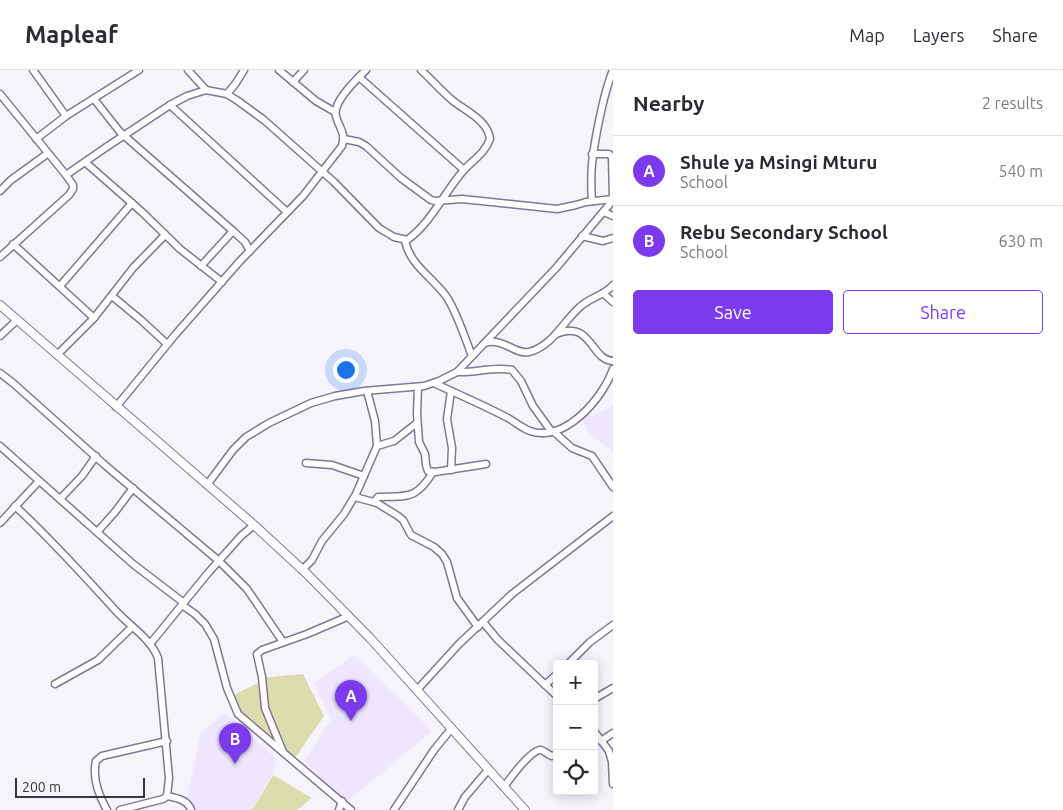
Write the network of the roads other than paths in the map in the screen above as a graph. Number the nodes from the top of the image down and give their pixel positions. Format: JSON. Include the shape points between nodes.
{"nodes":[{"id":1,"x":44,"y":70,"type":"edge"},
{"id":2,"x":139,"y":70,"type":"edge"},
{"id":3,"x":188,"y":70,"type":"edge"},
{"id":4,"x":244,"y":70,"type":"edge"},
{"id":5,"x":279,"y":70,"type":"edge"},
{"id":6,"x":304,"y":70,"type":"edge"},
{"id":7,"x":366,"y":70,"type":"edge"},
{"id":8,"x":421,"y":70,"type":"edge"},
{"id":9,"x":613,"y":70,"type":"edge"},
{"id":10,"x":35,"y":72,"type":"edge"},
{"id":11,"x":359,"y":77,"type":"junction"},
{"id":12,"x":293,"y":82,"type":"junction"},
{"id":13,"x":206,"y":90,"type":"junction"},
{"id":14,"x":0,"y":94,"type":"edge"},
{"id":15,"x":227,"y":94,"type":"junction"},
{"id":16,"x":94,"y":99,"type":"junction"},
{"id":17,"x":170,"y":106,"type":"junction"},
{"id":18,"x":335,"y":112,"type":"junction"},
{"id":19,"x":66,"y":116,"type":"junction"},
{"id":20,"x":124,"y":136,"type":"junction"},
{"id":21,"x":36,"y":139,"type":"junction"},
{"id":22,"x":344,"y":139,"type":"junction"},
{"id":23,"x":48,"y":154,"type":"junction"},
{"id":24,"x":592,"y":154,"type":"junction"},
{"id":25,"x":85,"y":162,"type":"junction"},
{"id":26,"x":464,"y":170,"type":"junction"},
{"id":27,"x":322,"y":171,"type":"junction"},
{"id":28,"x":66,"y":175,"type":"junction"},
{"id":29,"x":0,"y":191,"type":"edge"},
{"id":30,"x":613,"y":199,"type":"edge"},
{"id":31,"x":442,"y":200,"type":"junction"},
{"id":32,"x":592,"y":201,"type":"junction"},
{"id":33,"x":132,"y":203,"type":"junction"},
{"id":34,"x":287,"y":212,"type":"junction"},
{"id":35,"x":604,"y":212,"type":"junction"},
{"id":36,"x":613,"y":216,"type":"edge"},
{"id":37,"x":234,"y":231,"type":"junction"},
{"id":38,"x":165,"y":235,"type":"junction"},
{"id":39,"x":582,"y":236,"type":"junction"},
{"id":40,"x":240,"y":237,"type":"junction"},
{"id":41,"x":613,"y":238,"type":"edge"},
{"id":42,"x":405,"y":241,"type":"junction"},
{"id":43,"x":259,"y":242,"type":"junction"},
{"id":44,"x":13,"y":244,"type":"junction"},
{"id":45,"x":250,"y":251,"type":"junction"},
{"id":46,"x":0,"y":257,"type":"edge"},
{"id":47,"x":201,"y":266,"type":"junction"},
{"id":48,"x":222,"y":282,"type":"junction"},
{"id":49,"x":613,"y":285,"type":"edge"},
{"id":50,"x":60,"y":286,"type":"junction"},
{"id":51,"x":603,"y":293,"type":"junction"},
{"id":52,"x":112,"y":296,"type":"junction"},
{"id":53,"x":613,"y":302,"type":"edge"},
{"id":54,"x":0,"y":305,"type":"edge"},
{"id":55,"x":94,"y":318,"type":"junction"},
{"id":56,"x":17,"y":320,"type":"junction"},
{"id":57,"x":555,"y":335,"type":"junction"},
{"id":58,"x":0,"y":336,"type":"edge"},
{"id":59,"x":484,"y":343,"type":"junction"},
{"id":60,"x":167,"y":344,"type":"junction"},
{"id":61,"x":58,"y":356,"type":"junction"},
{"id":62,"x":472,"y":356,"type":"junction"},
{"id":63,"x":613,"y":361,"type":"edge"},
{"id":64,"x":613,"y":369,"type":"edge"},
{"id":65,"x":457,"y":372,"type":"junction"},
{"id":66,"x":0,"y":373,"type":"edge"},
{"id":67,"x":434,"y":383,"type":"junction"},
{"id":68,"x":418,"y":387,"type":"junction"},
{"id":69,"x":367,"y":391,"type":"junction"},
{"id":70,"x":450,"y":391,"type":"junction"},
{"id":71,"x":116,"y":407,"type":"junction"},
{"id":72,"x":418,"y":423,"type":"junction"},
{"id":73,"x":552,"y":431,"type":"junction"},
{"id":74,"x":0,"y":446,"type":"edge"},
{"id":75,"x":377,"y":446,"type":"junction"},
{"id":76,"x":96,"y":456,"type":"junction"},
{"id":77,"x":306,"y":463,"type":"dead end"},
{"id":78,"x":486,"y":464,"type":"dead end"},
{"id":79,"x":451,"y":470,"type":"junction"},
{"id":80,"x":433,"y":472,"type":"junction"},
{"id":81,"x":364,"y":476,"type":"junction"},
{"id":82,"x":39,"y":481,"type":"junction"},
{"id":83,"x":206,"y":485,"type":"junction"},
{"id":84,"x":613,"y":486,"type":"edge"},
{"id":85,"x":133,"y":488,"type":"junction"},
{"id":86,"x":355,"y":496,"type":"junction"},
{"id":87,"x":60,"y":499,"type":"junction"},
{"id":88,"x":374,"y":502,"type":"junction"},
{"id":89,"x":14,"y":506,"type":"junction"},
{"id":90,"x":613,"y":516,"type":"edge"},
{"id":91,"x":0,"y":523,"type":"edge"},
{"id":92,"x":254,"y":525,"type":"junction"},
{"id":93,"x":98,"y":531,"type":"junction"},
{"id":94,"x":219,"y":561,"type":"junction"},
{"id":95,"x":302,"y":570,"type":"junction"},
{"id":96,"x":183,"y":604,"type":"junction"},
{"id":97,"x":349,"y":616,"type":"junction"},
{"id":98,"x":481,"y":624,"type":"junction"},
{"id":99,"x":613,"y":625,"type":"edge"},
{"id":100,"x":132,"y":626,"type":"junction"},
{"id":101,"x":283,"y":642,"type":"junction"},
{"id":102,"x":150,"y":644,"type":"junction"},
{"id":103,"x":572,"y":660,"type":"edge"},
{"id":104,"x":553,"y":677,"type":"edge"},
{"id":105,"x":55,"y":684,"type":"dead end"},
{"id":106,"x":545,"y":684,"type":"junction"},
{"id":107,"x":613,"y":688,"type":"edge"},
{"id":108,"x":417,"y":690,"type":"junction"},
{"id":109,"x":553,"y":692,"type":"edge"},
{"id":110,"x":598,"y":697,"type":"edge"},
{"id":111,"x":451,"y":729,"type":"junction"},
{"id":112,"x":613,"y":733,"type":"edge"},
{"id":113,"x":598,"y":737,"type":"edge"},
{"id":114,"x":167,"y":741,"type":"junction"},
{"id":115,"x":601,"y":741,"type":"junction"},
{"id":116,"x":283,"y":752,"type":"junction"},
{"id":117,"x":553,"y":756,"type":"edge"},
{"id":118,"x":488,"y":770,"type":"junction"},
{"id":119,"x":613,"y":784,"type":"edge"},
{"id":120,"x":504,"y":787,"type":"junction"},
{"id":121,"x":167,"y":796,"type":"junction"},
{"id":122,"x":342,"y":801,"type":"junction"},
{"id":123,"x":131,"y":808,"type":"edge"},
{"id":124,"x":108,"y":810,"type":"edge"},
{"id":125,"x":120,"y":810,"type":"edge"},
{"id":126,"x":192,"y":810,"type":"edge"},
{"id":127,"x":339,"y":810,"type":"edge"},
{"id":128,"x":351,"y":810,"type":"edge"},
{"id":129,"x":394,"y":810,"type":"edge"},
{"id":130,"x":458,"y":810,"type":"edge"},
{"id":131,"x":525,"y":810,"type":"edge"}],
"edges":[{"from":1,"to":10,"type":"street"},
{"from":2,"to":16,"type":"street"},
{"from":3,"to":13,"type":"street"},
{"from":4,"to":15,"type":"street"},
{"from":5,"to":12,"type":"street"},
{"from":6,"to":12,"type":"street"},
{"from":7,"to":11,"type":"street"},
{"from":8,"to":26,"type":"street","via":[[487,128],[490,139],[486,148]]},
{"from":9,"to":24,"type":"street","via":[[600,110]]},
{"from":10,"to":19,"type":"street"},
{"from":11,"to":18,"type":"street","via":[[340,100]]},
{"from":11,"to":26,"type":"street"},
{"from":12,"to":18,"type":"street"},
{"from":13,"to":15,"type":"street"},
{"from":13,"to":17,"type":"street"},
{"from":14,"to":21,"type":"street"},
{"from":15,"to":27,"type":"street","via":[[264,120]]},
{"from":16,"to":19,"type":"street"},
{"from":16,"to":20,"type":"street"},
{"from":17,"to":20,"type":"street"},
{"from":17,"to":34,"type":"street"},
{"from":18,"to":22,"type":"street"},
{"from":19,"to":21,"type":"street"},
{"from":20,"to":25,"type":"street"},
{"from":20,"to":37,"type":"street"},
{"from":21,"to":23,"type":"street"},
{"from":22,"to":27,"type":"street"},
{"from":22,"to":31,"type":"street","via":[[366,146],[431,200]]},
{"from":23,"to":28,"type":"street"},
{"from":23,"to":29,"type":"street"},
{"from":24,"to":30,"type":"street","via":[[611,155]]},
{"from":24,"to":32,"type":"street"},
{"from":25,"to":28,"type":"street"},
{"from":25,"to":33,"type":"street"},
{"from":26,"to":31,"type":"street"},
{"from":27,"to":34,"type":"street"},
{"from":27,"to":42,"type":"street","via":[[379,228]]},
{"from":28,"to":44,"type":"street","via":[[73,185],[69,195]]},
{"from":30,"to":32,"type":"street"},
{"from":30,"to":35,"type":"street"},
{"from":31,"to":32,"type":"street","via":[[462,199],[557,209]]},
{"from":31,"to":42,"type":"street"},
{"from":33,"to":38,"type":"street"},
{"from":33,"to":50,"type":"street"},
{"from":34,"to":43,"type":"street"},
{"from":35,"to":36,"type":"street"},
{"from":35,"to":39,"type":"street"},
{"from":37,"to":40,"type":"street"},
{"from":37,"to":47,"type":"street"},
{"from":38,"to":47,"type":"street"},
{"from":38,"to":52,"type":"street","via":[[133,268]]},
{"from":39,"to":41,"type":"street","via":[[603,242]]},
{"from":39,"to":59,"type":"street"},
{"from":40,"to":43,"type":"street"},
{"from":40,"to":45,"type":"street"},
{"from":42,"to":62,"type":"street","via":[[411,258],[446,296]]},
{"from":43,"to":45,"type":"street"},
{"from":44,"to":46,"type":"street"},
{"from":44,"to":50,"type":"street"},
{"from":45,"to":48,"type":"street"},
{"from":47,"to":48,"type":"street"},
{"from":48,"to":60,"type":"street"},
{"from":49,"to":51,"type":"street"},
{"from":50,"to":55,"type":"street"},
{"from":51,"to":53,"type":"street"},
{"from":51,"to":57,"type":"street","via":[[578,308]]},
{"from":52,"to":55,"type":"street"},
{"from":52,"to":60,"type":"street"},
{"from":54,"to":56,"type":"main road"},
{"from":55,"to":61,"type":"street"},
{"from":56,"to":58,"type":"street"},
{"from":56,"to":61,"type":"main road"},
{"from":57,"to":59,"type":"street","via":[[530,352],[497,342]]},
{"from":57,"to":63,"type":"street","via":[[570,330],[578,332],[602,357]]},
{"from":59,"to":62,"type":"street"},
{"from":60,"to":71,"type":"street"},
{"from":61,"to":71,"type":"main road"},
{"from":62,"to":65,"type":"street"},
{"from":64,"to":73,"type":"street","via":[[587,410]]},
{"from":65,"to":67,"type":"street"},
{"from":65,"to":73,"type":"street","via":[[512,370]]},
{"from":66,"to":76,"type":"street"},
{"from":67,"to":68,"type":"street"},
{"from":67,"to":70,"type":"street"},
{"from":68,"to":69,"type":"street"},
{"from":68,"to":72,"type":"street"},
{"from":69,"to":75,"type":"street"},
{"from":69,"to":83,"type":"street","via":[[311,403],[257,430],[233,450]]},
{"from":70,"to":73,"type":"street","via":[[531,431]]},
{"from":70,"to":79,"type":"street","via":[[447,420],[452,448]]},
{"from":71,"to":83,"type":"main road"},
{"from":72,"to":75,"type":"street","via":[[394,441]]},
{"from":72,"to":80,"type":"street","via":[[426,469]]},
{"from":73,"to":84,"type":"street","via":[[572,448],[592,456]]},
{"from":74,"to":82,"type":"street"},
{"from":75,"to":81,"type":"street"},
{"from":76,"to":85,"type":"street"},
{"from":76,"to":87,"type":"street"},
{"from":77,"to":81,"type":"street","via":[[332,465]]},
{"from":78,"to":79,"type":"street"},
{"from":79,"to":80,"type":"street"},
{"from":80,"to":88,"type":"street","via":[[411,495],[378,497]]},
{"from":81,"to":86,"type":"street"},
{"from":82,"to":87,"type":"street"},
{"from":82,"to":89,"type":"street"},
{"from":83,"to":92,"type":"main road"},
{"from":85,"to":93,"type":"street"},
{"from":85,"to":94,"type":"street"},
{"from":86,"to":88,"type":"street"},
{"from":86,"to":95,"type":"street"},
{"from":87,"to":93,"type":"street"},
{"from":88,"to":98,"type":"street","via":[[398,516],[411,534],[442,554],[457,598]]},
{"from":89,"to":91,"type":"street"},
{"from":89,"to":100,"type":"street"},
{"from":90,"to":98,"type":"street","via":[[512,594]]},
{"from":92,"to":94,"type":"street"},
{"from":92,"to":95,"type":"main road"},
{"from":93,"to":96,"type":"street"},
{"from":94,"to":96,"type":"street"},
{"from":94,"to":101,"type":"street","via":[[247,589]]},
{"from":95,"to":97,"type":"main road"},
{"from":96,"to":102,"type":"street"},
{"from":96,"to":116,"type":"street","via":[[205,624],[214,639],[227,688],[238,714]]},
{"from":97,"to":101,"type":"street"},
{"from":97,"to":108,"type":"main road"},
{"from":98,"to":106,"type":"street"},
{"from":98,"to":108,"type":"street"},
{"from":99,"to":103,"type":"street"},
{"from":100,"to":102,"type":"street"},
{"from":100,"to":105,"type":"street","via":[[98,660]]},
{"from":101,"to":116,"type":"street","via":[[259,652],[257,657],[265,708]]},
{"from":102,"to":114,"type":"street","via":[[160,665]]},
{"from":104,"to":106,"type":"street"},
{"from":106,"to":109,"type":"street"},
{"from":107,"to":110,"type":"street"},
{"from":108,"to":111,"type":"main road"},
{"from":111,"to":118,"type":"main road"},
{"from":111,"to":129,"type":"street"},
{"from":112,"to":115,"type":"street"},
{"from":113,"to":115,"type":"street"},
{"from":114,"to":121,"type":"street"},
{"from":114,"to":124,"type":"street","via":[[102,756],[96,761],[97,788]]},
{"from":115,"to":119,"type":"street","via":[[612,762]]},
{"from":116,"to":122,"type":"street"},
{"from":117,"to":120,"type":"street","via":[[537,750]]},
{"from":118,"to":120,"type":"main road"},
{"from":118,"to":130,"type":"street"},
{"from":120,"to":131,"type":"main road"},
{"from":121,"to":123,"type":"street"},
{"from":121,"to":126,"type":"street","via":[[181,800]]},
{"from":122,"to":127,"type":"street"},
{"from":122,"to":128,"type":"street"},
{"from":123,"to":125,"type":"street"}]}
